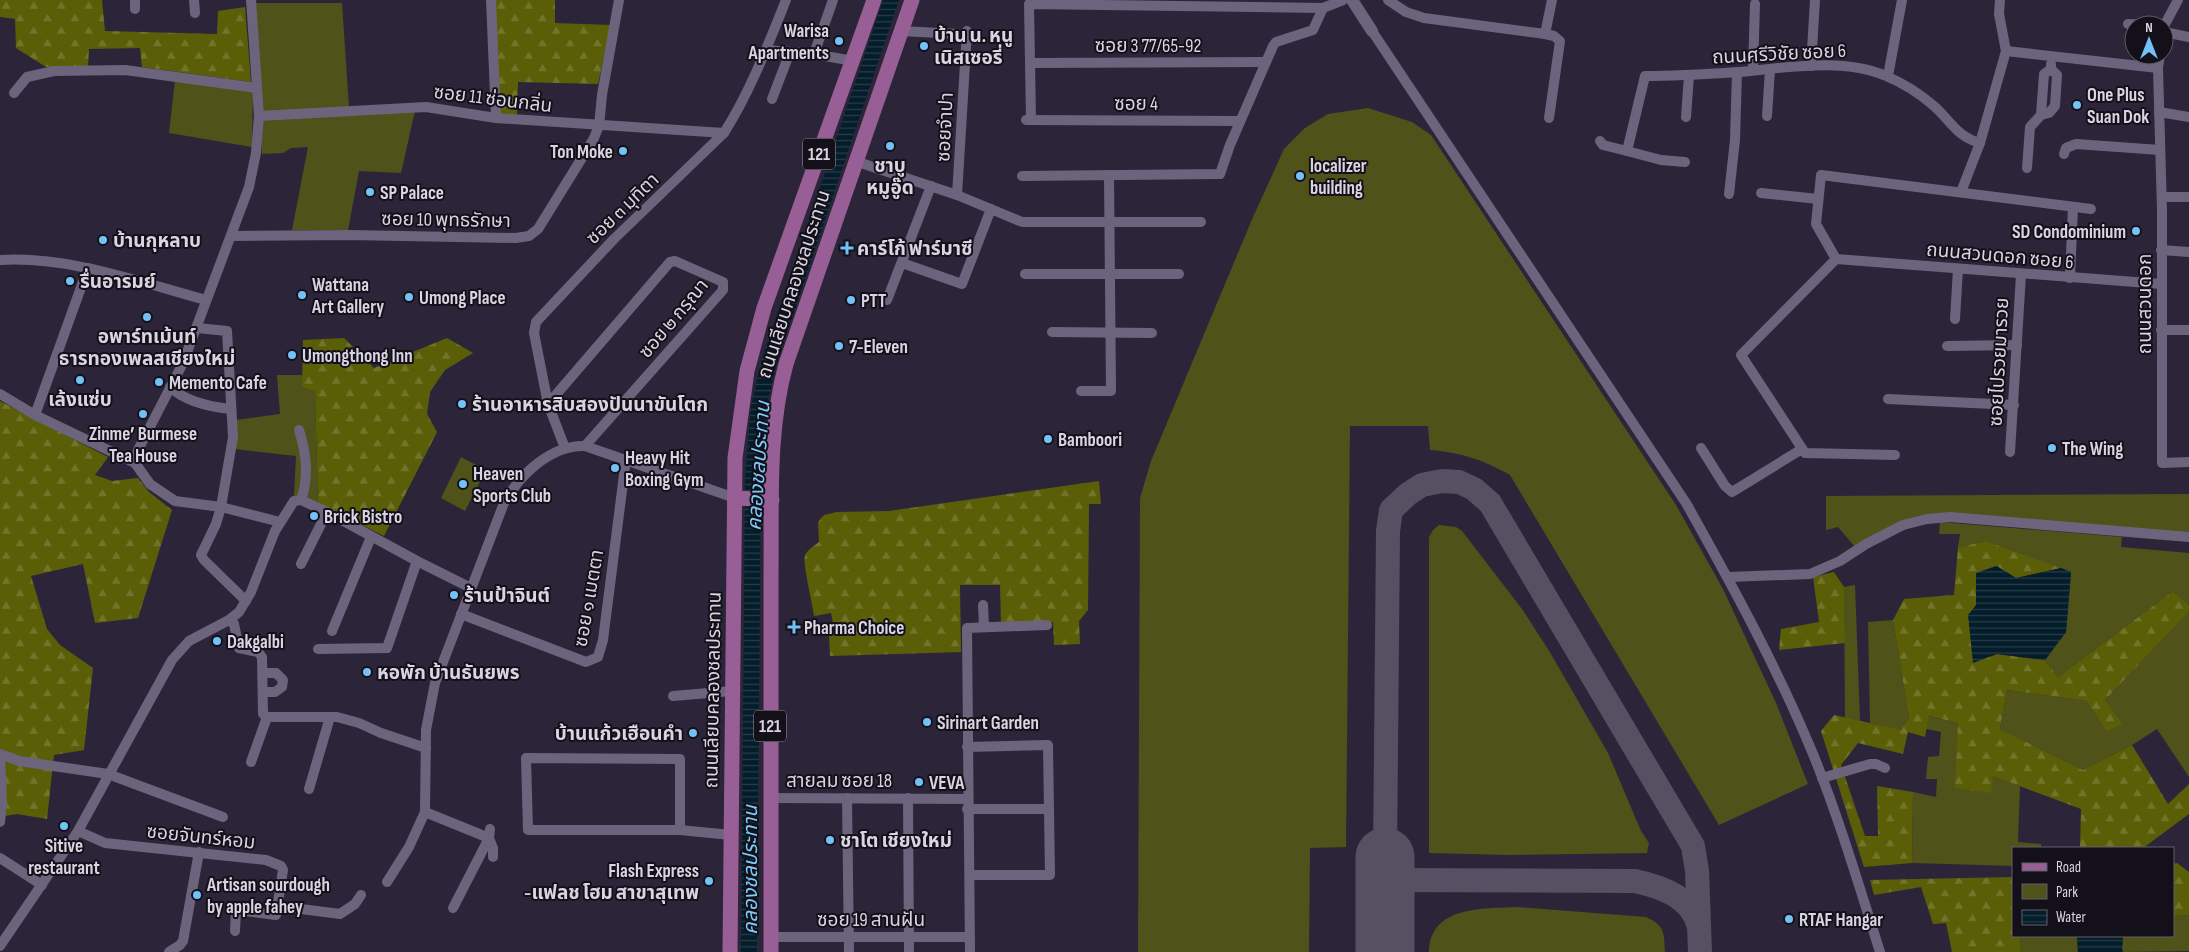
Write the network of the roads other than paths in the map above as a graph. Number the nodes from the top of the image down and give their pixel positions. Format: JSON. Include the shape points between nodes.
{"nodes":[{"id":1,"x":194,"y":0,"type":"edge"},
{"id":2,"x":251,"y":0,"type":"edge"},
{"id":3,"x":491,"y":0,"type":"edge"},
{"id":4,"x":619,"y":0,"type":"edge"},
{"id":5,"x":786,"y":0,"type":"edge"},
{"id":6,"x":833,"y":0,"type":"edge"},
{"id":7,"x":874,"y":0,"type":"edge"},
{"id":8,"x":912,"y":0,"type":"edge"},
{"id":9,"x":1343,"y":0,"type":"edge"},
{"id":10,"x":1352,"y":0,"type":"edge"},
{"id":11,"x":1359,"y":0,"type":"edge"},
{"id":12,"x":1388,"y":0,"type":"edge"},
{"id":13,"x":1552,"y":0,"type":"edge"},
{"id":14,"x":1815,"y":0,"type":"edge"},
{"id":15,"x":1902,"y":0,"type":"edge"},
{"id":16,"x":2000,"y":0,"type":"edge"},
{"id":17,"x":2178,"y":0,"type":"edge"},
{"id":18,"x":1075,"y":2,"type":"edge"},
{"id":19,"x":1756,"y":4,"type":"dead end"},
{"id":20,"x":1323,"y":8,"type":"junction"},
{"id":21,"x":195,"y":13,"type":"dead end"},
{"id":22,"x":2170,"y":15,"type":"edge"},
{"id":23,"x":901,"y":31,"type":"junction"},
{"id":24,"x":1372,"y":31,"type":"junction"},
{"id":25,"x":1545,"y":34,"type":"junction"},
{"id":26,"x":2174,"y":34,"type":"edge"},
{"id":27,"x":2189,"y":37,"type":"edge"},
{"id":28,"x":766,"y":50,"type":"junction"},
{"id":29,"x":790,"y":52,"type":"junction"},
{"id":30,"x":2006,"y":52,"type":"junction"},
{"id":31,"x":814,"y":54,"type":"junction"},
{"id":32,"x":2053,"y":57,"type":"junction"},
{"id":33,"x":854,"y":60,"type":"junction"},
{"id":34,"x":1031,"y":62,"type":"junction"},
{"id":35,"x":1265,"y":62,"type":"junction"},
{"id":36,"x":2158,"y":65,"type":"edge"},
{"id":37,"x":1811,"y":66,"type":"junction"},
{"id":38,"x":2158,"y":68,"type":"junction"},
{"id":39,"x":1770,"y":69,"type":"junction"},
{"id":40,"x":1753,"y":70,"type":"junction"},
{"id":41,"x":1737,"y":72,"type":"junction"},
{"id":42,"x":1689,"y":75,"type":"junction"},
{"id":43,"x":1888,"y":76,"type":"junction"},
{"id":44,"x":257,"y":88,"type":"junction"},
{"id":45,"x":14,"y":93,"type":"dead end"},
{"id":46,"x":772,"y":99,"type":"dead end"},
{"id":47,"x":2160,"y":112,"type":"junction"},
{"id":48,"x":259,"y":116,"type":"junction"},
{"id":49,"x":1767,"y":116,"type":"dead end"},
{"id":50,"x":2189,"y":116,"type":"edge"},
{"id":51,"x":1686,"y":117,"type":"dead end"},
{"id":52,"x":496,"y":118,"type":"junction"},
{"id":53,"x":1549,"y":118,"type":"dead end"},
{"id":54,"x":1240,"y":121,"type":"junction"},
{"id":55,"x":600,"y":126,"type":"junction"},
{"id":56,"x":724,"y":133,"type":"junction"},
{"id":57,"x":1600,"y":141,"type":"dead end"},
{"id":58,"x":1980,"y":142,"type":"junction"},
{"id":59,"x":2160,"y":150,"type":"junction"},
{"id":60,"x":1627,"y":151,"type":"junction"},
{"id":61,"x":2064,"y":154,"type":"dead end"},
{"id":62,"x":855,"y":161,"type":"junction"},
{"id":63,"x":1686,"y":162,"type":"dead end"},
{"id":64,"x":2027,"y":168,"type":"dead end"},
{"id":65,"x":1109,"y":175,"type":"junction"},
{"id":66,"x":1022,"y":176,"type":"dead end"},
{"id":67,"x":931,"y":186,"type":"junction"},
{"id":68,"x":1960,"y":192,"type":"junction"},
{"id":69,"x":1761,"y":193,"type":"dead end"},
{"id":70,"x":1728,"y":194,"type":"dead end"},
{"id":71,"x":957,"y":195,"type":"junction"},
{"id":72,"x":2162,"y":197,"type":"junction"},
{"id":73,"x":2189,"y":197,"type":"edge"},
{"id":74,"x":1818,"y":199,"type":"junction"},
{"id":75,"x":2072,"y":207,"type":"junction"},
{"id":76,"x":991,"y":209,"type":"junction"},
{"id":77,"x":2091,"y":209,"type":"dead end"},
{"id":78,"x":1109,"y":222,"type":"junction"},
{"id":79,"x":1202,"y":222,"type":"dead end"},
{"id":80,"x":232,"y":236,"type":"junction"},
{"id":81,"x":2161,"y":250,"type":"junction"},
{"id":82,"x":2189,"y":252,"type":"edge"},
{"id":83,"x":1836,"y":259,"type":"junction"},
{"id":84,"x":0,"y":260,"type":"edge"},
{"id":85,"x":902,"y":263,"type":"junction"},
{"id":86,"x":88,"y":268,"type":"junction"},
{"id":87,"x":1958,"y":269,"type":"junction"},
{"id":88,"x":1025,"y":274,"type":"dead end"},
{"id":89,"x":1110,"y":274,"type":"junction"},
{"id":90,"x":1179,"y":274,"type":"dead end"},
{"id":91,"x":2020,"y":275,"type":"junction"},
{"id":92,"x":2070,"y":278,"type":"junction"},
{"id":93,"x":2160,"y":284,"type":"junction"},
{"id":94,"x":206,"y":300,"type":"junction"},
{"id":95,"x":887,"y":300,"type":"dead end"},
{"id":96,"x":1955,"y":319,"type":"dead end"},
{"id":97,"x":196,"y":328,"type":"junction"},
{"id":98,"x":2161,"y":330,"type":"junction"},
{"id":99,"x":2189,"y":330,"type":"edge"},
{"id":100,"x":1052,"y":332,"type":"dead end"},
{"id":101,"x":1110,"y":333,"type":"junction"},
{"id":102,"x":1152,"y":333,"type":"dead end"},
{"id":103,"x":2017,"y":345,"type":"junction"},
{"id":104,"x":1947,"y":346,"type":"dead end"},
{"id":105,"x":170,"y":387,"type":"junction"},
{"id":106,"x":1081,"y":390,"type":"dead end"},
{"id":107,"x":0,"y":394,"type":"edge"},
{"id":108,"x":1888,"y":399,"type":"dead end"},
{"id":109,"x":548,"y":404,"type":"junction"},
{"id":110,"x":2014,"y":405,"type":"junction"},
{"id":111,"x":231,"y":409,"type":"junction"},
{"id":112,"x":35,"y":415,"type":"junction"},
{"id":113,"x":298,"y":430,"type":"dead end"},
{"id":114,"x":585,"y":446,"type":"junction"},
{"id":115,"x":565,"y":448,"type":"junction"},
{"id":116,"x":1701,"y":448,"type":"dead end"},
{"id":117,"x":1802,"y":449,"type":"junction"},
{"id":118,"x":2010,"y":452,"type":"dead end"},
{"id":119,"x":1896,"y":455,"type":"dead end"},
{"id":120,"x":626,"y":460,"type":"junction"},
{"id":121,"x":2189,"y":462,"type":"edge"},
{"id":122,"x":136,"y":465,"type":"junction"},
{"id":123,"x":738,"y":498,"type":"junction"},
{"id":124,"x":767,"y":499,"type":"junction"},
{"id":125,"x":301,"y":500,"type":"junction"},
{"id":126,"x":221,"y":507,"type":"junction"},
{"id":127,"x":327,"y":512,"type":"junction"},
{"id":128,"x":280,"y":522,"type":"junction"},
{"id":129,"x":371,"y":537,"type":"junction"},
{"id":130,"x":2189,"y":537,"type":"edge"},
{"id":131,"x":416,"y":561,"type":"junction"},
{"id":132,"x":301,"y":564,"type":"dead end"},
{"id":133,"x":1728,"y":577,"type":"junction"},
{"id":134,"x":471,"y":588,"type":"junction"},
{"id":135,"x":246,"y":601,"type":"junction"},
{"id":136,"x":983,"y":605,"type":"dead end"},
{"id":137,"x":461,"y":614,"type":"junction"},
{"id":138,"x":230,"y":620,"type":"junction"},
{"id":139,"x":1047,"y":625,"type":"dead end"},
{"id":140,"x":984,"y":627,"type":"junction"},
{"id":141,"x":332,"y":631,"type":"dead end"},
{"id":142,"x":318,"y":648,"type":"dead end"},
{"id":143,"x":262,"y":673,"type":"junction"},
{"id":144,"x":732,"y":691,"type":"junction"},
{"id":145,"x":262,"y":692,"type":"junction"},
{"id":146,"x":673,"y":696,"type":"dead end"},
{"id":147,"x":330,"y":716,"type":"junction"},
{"id":148,"x":267,"y":717,"type":"junction"},
{"id":149,"x":967,"y":747,"type":"junction"},
{"id":150,"x":426,"y":748,"type":"junction"},
{"id":151,"x":0,"y":754,"type":"edge"},
{"id":152,"x":251,"y":762,"type":"dead end"},
{"id":153,"x":1884,"y":768,"type":"dead end"},
{"id":154,"x":108,"y":774,"type":"junction"},
{"id":155,"x":1822,"y":778,"type":"junction"},
{"id":156,"x":309,"y":789,"type":"dead end"},
{"id":157,"x":771,"y":798,"type":"junction"},
{"id":158,"x":846,"y":798,"type":"junction"},
{"id":159,"x":908,"y":798,"type":"junction"},
{"id":160,"x":967,"y":804,"type":"junction"},
{"id":161,"x":1048,"y":809,"type":"junction"},
{"id":162,"x":425,"y":812,"type":"junction"},
{"id":163,"x":223,"y":818,"type":"dead end"},
{"id":164,"x":0,"y":822,"type":"edge"},
{"id":165,"x":680,"y":830,"type":"junction"},
{"id":166,"x":78,"y":831,"type":"junction"},
{"id":167,"x":490,"y":833,"type":"junction"},
{"id":168,"x":731,"y":834,"type":"junction"},
{"id":169,"x":199,"y":852,"type":"junction"},
{"id":170,"x":493,"y":857,"type":"dead end"},
{"id":171,"x":0,"y":858,"type":"edge"},
{"id":172,"x":971,"y":875,"type":"junction"},
{"id":173,"x":387,"y":882,"type":"dead end"},
{"id":174,"x":42,"y":885,"type":"junction"},
{"id":175,"x":361,"y":894,"type":"dead end"},
{"id":176,"x":278,"y":906,"type":"junction"},
{"id":177,"x":453,"y":908,"type":"dead end"},
{"id":178,"x":235,"y":931,"type":"dead end"},
{"id":179,"x":848,"y":936,"type":"junction"},
{"id":180,"x":909,"y":936,"type":"junction"},
{"id":181,"x":970,"y":937,"type":"junction"},
{"id":182,"x":771,"y":944,"type":"edge"},
{"id":183,"x":0,"y":946,"type":"edge"},
{"id":184,"x":169,"y":952,"type":"edge"},
{"id":185,"x":730,"y":952,"type":"edge"},
{"id":186,"x":849,"y":952,"type":"edge"},
{"id":187,"x":909,"y":952,"type":"edge"},
{"id":188,"x":970,"y":952,"type":"edge"},
{"id":189,"x":1880,"y":952,"type":"edge"}],
"edges":[{"from":1,"to":21,"type":"street"},
{"from":2,"to":44,"type":"street"},
{"from":3,"to":52,"type":"street"},
{"from":4,"to":55,"type":"street","via":[[602,94]]},
{"from":5,"to":28,"type":"street","name":"ซอย ๓ มุทิตา"},
{"from":6,"to":31,"type":"street"},
{"from":7,"to":33,"type":"main road","name":"ถนนเลียบคลองชลประทาน","number":"121"},
{"from":8,"to":23,"type":"main road","name":"ถนนเลียบคลองชลประทาน","number":"121"},
{"from":9,"to":20,"type":"street"},
{"from":10,"to":24,"type":"street"},
{"from":11,"to":24,"type":"street"},
{"from":12,"to":25,"type":"street","via":[[1406,12],[1424,18]]},
{"from":13,"to":25,"type":"street"},
{"from":14,"to":37,"type":"street"},
{"from":15,"to":43,"type":"street"},
{"from":16,"to":30,"type":"street","via":[[1999,14]]},
{"from":17,"to":22,"type":"street"},
{"from":18,"to":20,"type":"street"},
{"from":18,"to":34,"type":"street","via":[[1029,4]]},
{"from":19,"to":40,"type":"street"},
{"from":20,"to":35,"type":"street","via":[[1313,30],[1276,42]]},
{"from":23,"to":62,"type":"main road","name":"ถนนเลียบคลองชลประทาน","number":"121"},
{"from":23,"to":71,"type":"street","name":"ซอยจำปา","via":[[963,32]]},
{"from":24,"to":133,"type":"street","via":[[1686,503]]},
{"from":25,"to":53,"type":"street","via":[[1560,41]]},
{"from":26,"to":27,"type":"street"},
{"from":28,"to":29,"type":"street"},
{"from":28,"to":56,"type":"street","name":"ซอย ๓ มุทิตา"},
{"from":29,"to":31,"type":"street"},
{"from":29,"to":46,"type":"street"},
{"from":30,"to":32,"type":"street"},
{"from":30,"to":58,"type":"street"},
{"from":31,"to":33,"type":"street"},
{"from":32,"to":38,"type":"street"},
{"from":32,"to":64,"type":"street","via":[[2051,69],[2057,75],[2055,106],[2030,127]]},
{"from":33,"to":123,"type":"main road","name":"ถนนเลียบคลองชลประทาน","number":"121","via":[[754,344],[737,433]]},
{"from":34,"to":35,"type":"street","name":"ซอย 3 77/65-92"},
{"from":34,"to":54,"type":"street","name":"ซอย 4","via":[[1028,120]]},
{"from":35,"to":54,"type":"street"},
{"from":36,"to":38,"type":"street","name":"ถนนสวนดอก"},
{"from":37,"to":39,"type":"street","name":"ถนนศรีวิชัย ซอย 6"},
{"from":37,"to":43,"type":"street","name":"ถนนศรีวิชัย ซอย 6","via":[[1860,67]]},
{"from":38,"to":47,"type":"street","name":"ถนนสวนดอก"},
{"from":39,"to":40,"type":"street","name":"ถนนศรีวิชัย ซอย 6"},
{"from":39,"to":49,"type":"street"},
{"from":40,"to":41,"type":"street","name":"ถนนศรีวิชัย ซอย 6"},
{"from":41,"to":42,"type":"street","name":"ถนนศรีวิชัย ซอย 6"},
{"from":41,"to":70,"type":"street","via":[[1736,140]]},
{"from":42,"to":51,"type":"street"},
{"from":42,"to":60,"type":"street","name":"ถนนศรีวิชัย ซอย 6","via":[[1645,76]]},
{"from":43,"to":58,"type":"street","name":"ถนนศรีวิชัย ซอย 6","via":[[1914,90],[1967,139]]},
{"from":44,"to":45,"type":"street","via":[[125,70],[54,71],[27,77]]},
{"from":44,"to":48,"type":"street"},
{"from":47,"to":50,"type":"street"},
{"from":47,"to":59,"type":"street","name":"ถนนสวนดอก"},
{"from":48,"to":52,"type":"street","name":"ซอย 11 ซ่อนกลิ่น","via":[[426,107]]},
{"from":48,"to":80,"type":"street","via":[[249,187]]},
{"from":52,"to":55,"type":"street","name":"ซอย 11 ซ่อนกลิ่น"},
{"from":54,"to":65,"type":"street","via":[[1220,174]]},
{"from":55,"to":56,"type":"street","name":"ซอย 11 ซ่อนกลิ่น"},
{"from":55,"to":80,"type":"street","name":"ซอย 10 พุทธรักษา","via":[[538,229],[529,236]]},
{"from":56,"to":109,"type":"street","name":"ซอย ๓ มุทิตา","via":[[614,239],[536,322],[534,333]]},
{"from":57,"to":60,"type":"street"},
{"from":58,"to":68,"type":"street"},
{"from":59,"to":61,"type":"street","via":[[2076,144],[2066,148]]},
{"from":59,"to":72,"type":"street","name":"ถนนสวนดอก"},
{"from":60,"to":63,"type":"street","via":[[1660,160]]},
{"from":62,"to":67,"type":"street"},
{"from":62,"to":124,"type":"main road","name":"ถนนเลียบคลองชลประทาน","number":"121","via":[[778,392]]},
{"from":65,"to":66,"type":"street"},
{"from":65,"to":78,"type":"street"},
{"from":67,"to":71,"type":"street"},
{"from":67,"to":85,"type":"street"},
{"from":68,"to":74,"type":"street","via":[[1820,175]]},
{"from":68,"to":75,"type":"street"},
{"from":69,"to":74,"type":"street"},
{"from":71,"to":76,"type":"street"},
{"from":72,"to":73,"type":"street"},
{"from":72,"to":81,"type":"street","name":"ถนนสวนดอก"},
{"from":74,"to":83,"type":"street","via":[[1816,224]]},
{"from":75,"to":77,"type":"street"},
{"from":75,"to":92,"type":"street"},
{"from":76,"to":78,"type":"street","via":[[1022,222]]},
{"from":76,"to":85,"type":"street","via":[[962,284]]},
{"from":78,"to":79,"type":"street"},
{"from":78,"to":89,"type":"street"},
{"from":80,"to":94,"type":"street"},
{"from":81,"to":82,"type":"street"},
{"from":81,"to":93,"type":"street","name":"ถนนสวนดอก"},
{"from":83,"to":87,"type":"street","name":"ถนนสวนดอก ซอย 6"},
{"from":83,"to":117,"type":"street","via":[[1741,355]]},
{"from":84,"to":86,"type":"street","via":[[18,259]]},
{"from":85,"to":95,"type":"street"},
{"from":86,"to":94,"type":"street"},
{"from":86,"to":112,"type":"street"},
{"from":87,"to":91,"type":"street","name":"ถนนสวนดอก ซอย 6"},
{"from":87,"to":96,"type":"street"},
{"from":88,"to":89,"type":"street"},
{"from":89,"to":90,"type":"street"},
{"from":89,"to":101,"type":"street"},
{"from":91,"to":92,"type":"street","name":"ถนนสวนดอก ซอย 6"},
{"from":91,"to":103,"type":"street","name":"ซอยไปรวยมารวย"},
{"from":92,"to":93,"type":"street","name":"ถนนสวนดอก ซอย 6"},
{"from":93,"to":98,"type":"street","name":"ถนนสวนดอก"},
{"from":94,"to":97,"type":"street"},
{"from":97,"to":105,"type":"street"},
{"from":97,"to":111,"type":"street","via":[[227,331]]},
{"from":98,"to":99,"type":"street"},
{"from":98,"to":121,"type":"street","name":"ถนนสวนดอก","via":[[2162,463]]},
{"from":100,"to":101,"type":"street"},
{"from":101,"to":102,"type":"street"},
{"from":101,"to":106,"type":"street","via":[[1110,391]]},
{"from":103,"to":104,"type":"street"},
{"from":103,"to":110,"type":"street","name":"ซอยไปรวยมารวย"},
{"from":105,"to":111,"type":"street","via":[[178,394],[217,408]]},
{"from":105,"to":122,"type":"street","via":[[138,450]]},
{"from":107,"to":112,"type":"street"},
{"from":108,"to":110,"type":"street"},
{"from":109,"to":114,"type":"street","name":"ซอย ๒ กรุณา","via":[[670,262],[723,282],[723,290]]},
{"from":109,"to":115,"type":"street","name":"ซอย ๓ มุทิตา"},
{"from":110,"to":118,"type":"street","name":"ซอยไปรวยมารวย"},
{"from":111,"to":126,"type":"street","via":[[233,437]]},
{"from":112,"to":122,"type":"street"},
{"from":113,"to":125,"type":"street","via":[[303,443],[306,474]]},
{"from":114,"to":115,"type":"street"},
{"from":114,"to":120,"type":"street"},
{"from":115,"to":134,"type":"street","via":[[544,460],[511,492]]},
{"from":116,"to":117,"type":"street","via":[[1732,492]]},
{"from":117,"to":119,"type":"street","via":[[1805,453]]},
{"from":120,"to":123,"type":"street"},
{"from":120,"to":137,"type":"street","name":"ซอย ๑ เมตตา","via":[[603,640],[598,657],[586,662]]},
{"from":122,"to":126,"type":"street","via":[[150,484],[174,500]]},
{"from":123,"to":124,"type":"main road"},
{"from":123,"to":144,"type":"main road","name":"ถนนเลียบคลองชลประทาน","number":"121"},
{"from":124,"to":157,"type":"main road","name":"ถนนเลียบคลองชลประทาน","number":"121"},
{"from":125,"to":127,"type":"street"},
{"from":125,"to":128,"type":"street","via":[[294,501]]},
{"from":126,"to":128,"type":"street"},
{"from":126,"to":135,"type":"street","via":[[201,555]]},
{"from":127,"to":129,"type":"street"},
{"from":127,"to":132,"type":"street"},
{"from":128,"to":135,"type":"street"},
{"from":129,"to":131,"type":"street"},
{"from":129,"to":141,"type":"street"},
{"from":130,"to":133,"type":"street","via":[[1934,519],[1895,529],[1840,561],[1810,574]]},
{"from":131,"to":134,"type":"street"},
{"from":131,"to":142,"type":"street","via":[[387,648]]},
{"from":133,"to":155,"type":"street"},
{"from":134,"to":137,"type":"street"},
{"from":135,"to":138,"type":"street"},
{"from":136,"to":140,"type":"street"},
{"from":137,"to":150,"type":"street","via":[[435,683]]},
{"from":138,"to":143,"type":"street","via":[[234,624],[239,648],[261,654]]},
{"from":138,"to":154,"type":"street","via":[[181,648]]},
{"from":139,"to":140,"type":"street"},
{"from":140,"to":149,"type":"street","via":[[967,628]]},
{"from":143,"to":145,"type":"street"},
{"from":143,"to":145,"type":"street","via":[[276,673],[283,680],[282,687],[275,692]]},
{"from":144,"to":146,"type":"street"},
{"from":144,"to":168,"type":"main road","name":"ถนนเลียบคลองชลประทาน","number":"121"},
{"from":145,"to":148,"type":"street","via":[[263,714]]},
{"from":147,"to":148,"type":"street"},
{"from":147,"to":150,"type":"street","via":[[359,723]]},
{"from":147,"to":156,"type":"street"},
{"from":148,"to":152,"type":"street"},
{"from":149,"to":160,"type":"street"},
{"from":149,"to":161,"type":"street","via":[[1048,745]]},
{"from":150,"to":162,"type":"street"},
{"from":151,"to":154,"type":"street","via":[[19,761]]},
{"from":151,"to":164,"type":"street"},
{"from":153,"to":155,"type":"street","via":[[1870,764]]},
{"from":154,"to":163,"type":"street"},
{"from":154,"to":166,"type":"street"},
{"from":155,"to":189,"type":"street"},
{"from":157,"to":158,"type":"street","name":"สายลม ซอย 18"},
{"from":157,"to":182,"type":"main road","name":"ถนนเลียบคลองชลประทาน","number":"121"},
{"from":158,"to":159,"type":"street","name":"สายลม ซอย 18"},
{"from":158,"to":179,"type":"street"},
{"from":159,"to":160,"type":"street","name":"สายลม ซอย 18"},
{"from":159,"to":180,"type":"street"},
{"from":160,"to":161,"type":"street","name":"สายลม ซอย 18"},
{"from":160,"to":172,"type":"street"},
{"from":161,"to":172,"type":"street","via":[[1050,875]]},
{"from":162,"to":167,"type":"street"},
{"from":162,"to":173,"type":"street","via":[[409,847]]},
{"from":165,"to":165,"type":"street","via":[[528,830],[526,758],[680,759]]},
{"from":165,"to":168,"type":"street"},
{"from":166,"to":169,"type":"street","name":"ซอยจันทร์หอม","via":[[105,844]]},
{"from":166,"to":174,"type":"street"},
{"from":167,"to":170,"type":"street"},
{"from":167,"to":177,"type":"street"},
{"from":168,"to":185,"type":"main road","name":"ถนนเลียบคลองชลประทาน","number":"121"},
{"from":169,"to":176,"type":"street","name":"ซอยจันทร์หอม","via":[[266,860],[281,866]]},
{"from":169,"to":184,"type":"street","via":[[183,941]]},
{"from":171,"to":174,"type":"street"},
{"from":172,"to":181,"type":"street"},
{"from":174,"to":183,"type":"street"},
{"from":175,"to":176,"type":"street","via":[[355,904],[340,914]]},
{"from":176,"to":178,"type":"street","via":[[276,915],[236,910]]},
{"from":179,"to":180,"type":"street","name":"ซอย 19 สานฝัน"},
{"from":179,"to":182,"type":"street","name":"ซอย 19 สานฝัน"},
{"from":179,"to":186,"type":"street"},
{"from":180,"to":181,"type":"street","name":"ซอย 19 สานฝัน"},
{"from":180,"to":187,"type":"street"},
{"from":181,"to":188,"type":"street"}]}
